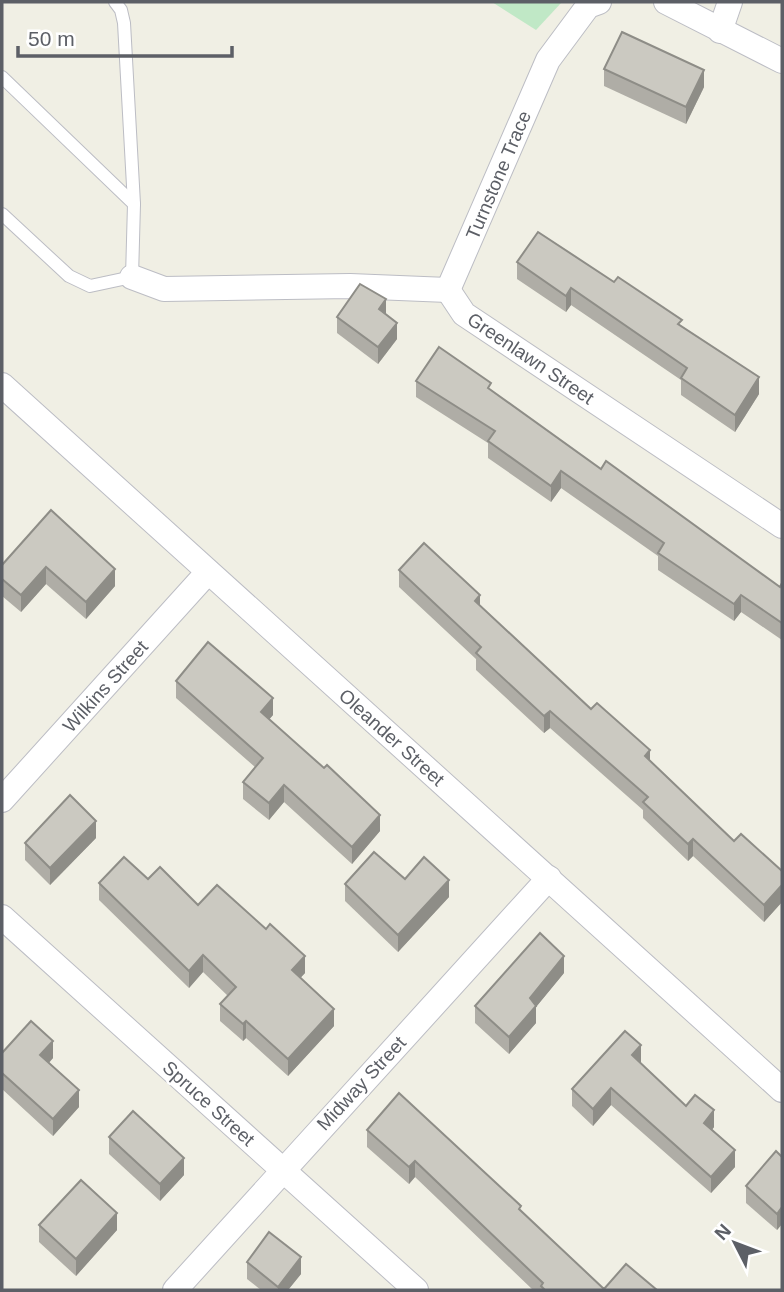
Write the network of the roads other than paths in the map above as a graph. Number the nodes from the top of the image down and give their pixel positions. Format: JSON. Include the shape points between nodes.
{"nodes":[{"id":1,"x":115,"y":2,"type":"edge"},
{"id":2,"x":599,"y":2,"type":"edge"},
{"id":3,"x":666,"y":2,"type":"edge"},
{"id":4,"x":730,"y":2,"type":"edge"},
{"id":5,"x":720,"y":31,"type":"junction"},
{"id":6,"x":782,"y":61,"type":"edge"},
{"id":7,"x":2,"y":79,"type":"edge"},
{"id":8,"x":134,"y":204,"type":"junction"},
{"id":9,"x":2,"y":214,"type":"edge"},
{"id":10,"x":132,"y":277,"type":"junction"},
{"id":11,"x":447,"y":290,"type":"junction"},
{"id":12,"x":2,"y":385,"type":"edge"},
{"id":13,"x":782,"y":526,"type":"edge"},
{"id":14,"x":208,"y":572,"type":"junction"},
{"id":15,"x":2,"y":800,"type":"edge"},
{"id":16,"x":549,"y":878,"type":"junction"},
{"id":17,"x":2,"y":917,"type":"edge"},
{"id":18,"x":782,"y":1090,"type":"edge"},
{"id":19,"x":282,"y":1169,"type":"junction"},
{"id":20,"x":175,"y":1290,"type":"edge"},
{"id":21,"x":416,"y":1290,"type":"edge"}],
"edges":[{"from":1,"to":8,"type":"lane","via":[[124,23]]},
{"from":2,"to":11,"type":"street","name":"Turnstone Trace","via":[[588,6],[548,60]]},
{"from":3,"to":5,"type":"street"},
{"from":4,"to":5,"type":"street"},
{"from":5,"to":6,"type":"street"},
{"from":7,"to":8,"type":"lane"},
{"from":8,"to":10,"type":"lane"},
{"from":9,"to":10,"type":"lane","via":[[69,276],[90,286]]},
{"from":10,"to":11,"type":"street","via":[[164,289],[350,286]]},
{"from":11,"to":13,"type":"street","name":"Greenlawn Street","via":[[464,314]]},
{"from":12,"to":14,"type":"street","name":"Oleander Street"},
{"from":14,"to":15,"type":"street","name":"Wilkins Street"},
{"from":14,"to":16,"type":"street","name":"Oleander Street"},
{"from":16,"to":18,"type":"street","name":"Oleander Street"},
{"from":16,"to":19,"type":"street","name":"Midway Street"},
{"from":17,"to":19,"type":"street","name":"Spruce Street"},
{"from":19,"to":20,"type":"street","name":"Midway Street"},
{"from":19,"to":21,"type":"street","name":"Spruce Street"}]}
